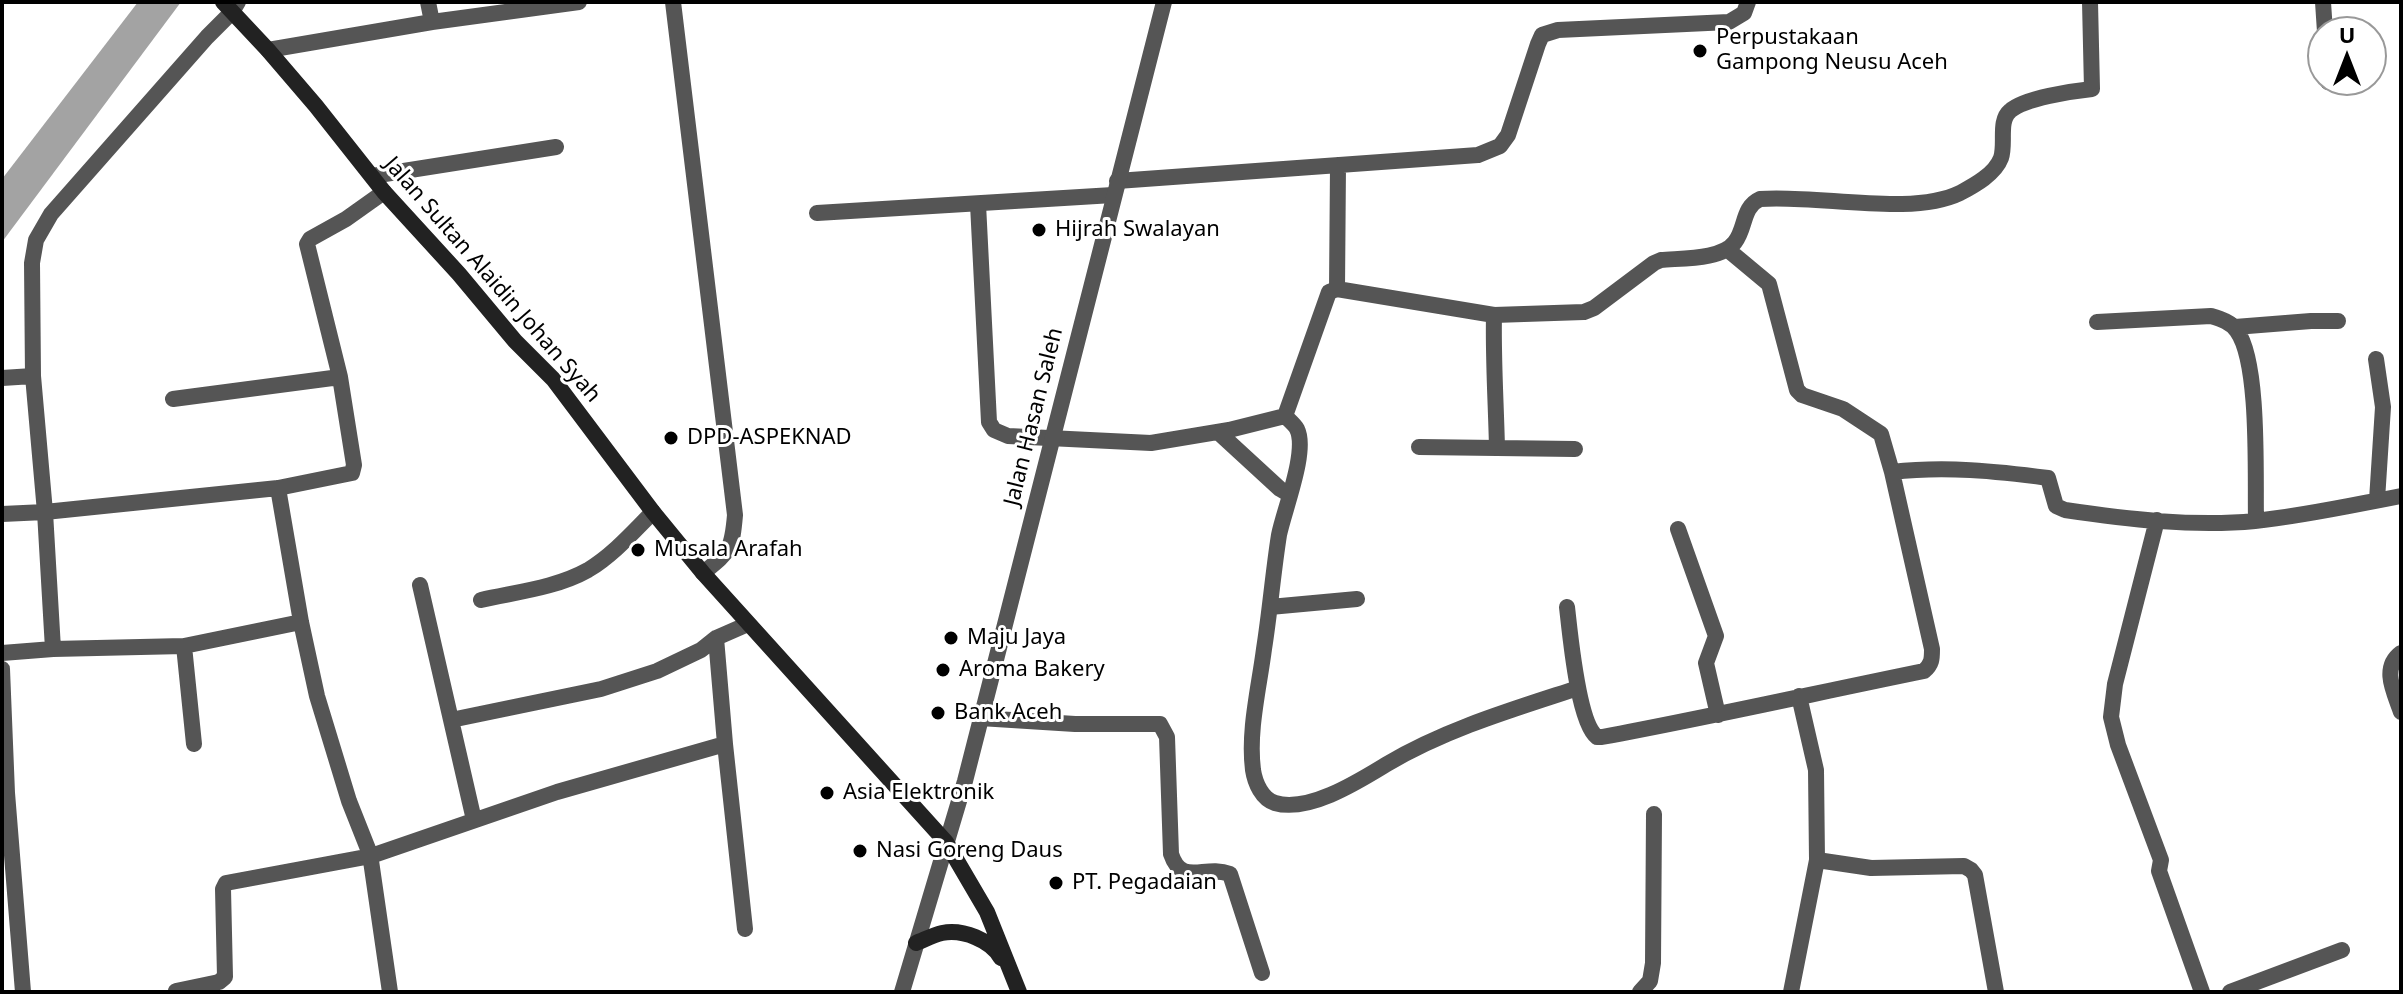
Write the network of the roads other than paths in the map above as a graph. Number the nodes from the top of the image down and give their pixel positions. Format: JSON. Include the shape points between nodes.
{"nodes":[{"id":1,"x":428,"y":2,"type":"edge"},
{"id":2,"x":579,"y":2,"type":"edge"},
{"id":3,"x":673,"y":2,"type":"edge"},
{"id":4,"x":1164,"y":2,"type":"edge"},
{"id":5,"x":1748,"y":2,"type":"edge"},
{"id":6,"x":2090,"y":2,"type":"edge"},
{"id":7,"x":229,"y":5,"type":"edge"},
{"id":8,"x":432,"y":22,"type":"junction"},
{"id":9,"x":268,"y":50,"type":"junction"},
{"id":10,"x":556,"y":147,"type":"dead end"},
{"id":11,"x":1338,"y":165,"type":"junction"},
{"id":12,"x":372,"y":176,"type":"junction"},
{"id":13,"x":1115,"y":188,"type":"junction"},
{"id":14,"x":384,"y":192,"type":"junction"},
{"id":15,"x":978,"y":204,"type":"junction"},
{"id":16,"x":817,"y":213,"type":"dead end"},
{"id":17,"x":1727,"y":249,"type":"junction"},
{"id":18,"x":1337,"y":289,"type":"junction"},
{"id":19,"x":1494,"y":315,"type":"junction"},
{"id":20,"x":2338,"y":321,"type":"dead end"},
{"id":21,"x":2097,"y":322,"type":"dead end"},
{"id":22,"x":2235,"y":327,"type":"junction"},
{"id":23,"x":2376,"y":359,"type":"dead end"},
{"id":24,"x":33,"y":376,"type":"junction"},
{"id":25,"x":340,"y":377,"type":"junction"},
{"id":26,"x":2,"y":378,"type":"edge"},
{"id":27,"x":173,"y":399,"type":"dead end"},
{"id":28,"x":1285,"y":416,"type":"junction"},
{"id":29,"x":1218,"y":432,"type":"junction"},
{"id":30,"x":1052,"y":439,"type":"junction"},
{"id":31,"x":1419,"y":447,"type":"dead end"},
{"id":32,"x":1497,"y":448,"type":"junction"},
{"id":33,"x":1575,"y":449,"type":"dead end"},
{"id":34,"x":1892,"y":472,"type":"junction"},
{"id":35,"x":278,"y":488,"type":"junction"},
{"id":36,"x":1290,"y":495,"type":"junction"},
{"id":37,"x":2401,"y":496,"type":"edge"},
{"id":38,"x":2377,"y":500,"type":"junction"},
{"id":39,"x":45,"y":512,"type":"junction"},
{"id":40,"x":653,"y":512,"type":"junction"},
{"id":41,"x":2,"y":514,"type":"edge"},
{"id":42,"x":2157,"y":520,"type":"junction"},
{"id":43,"x":2256,"y":521,"type":"junction"},
{"id":44,"x":1678,"y":529,"type":"dead end"},
{"id":45,"x":703,"y":573,"type":"junction"},
{"id":46,"x":420,"y":585,"type":"dead end"},
{"id":47,"x":1357,"y":599,"type":"dead end"},
{"id":48,"x":481,"y":600,"type":"dead end"},
{"id":49,"x":1270,"y":607,"type":"junction"},
{"id":50,"x":1567,"y":607,"type":"dead end"},
{"id":51,"x":301,"y":622,"type":"junction"},
{"id":52,"x":748,"y":624,"type":"junction"},
{"id":53,"x":716,"y":638,"type":"junction"},
{"id":54,"x":184,"y":646,"type":"junction"},
{"id":55,"x":53,"y":649,"type":"junction"},
{"id":56,"x":2,"y":653,"type":"edge"},
{"id":57,"x":2401,"y":653,"type":"edge"},
{"id":58,"x":2,"y":669,"type":"edge"},
{"id":59,"x":1578,"y":688,"type":"junction"},
{"id":60,"x":1799,"y":696,"type":"junction"},
{"id":61,"x":2401,"y":712,"type":"edge"},
{"id":62,"x":1718,"y":715,"type":"junction"},
{"id":63,"x":980,"y":718,"type":"junction"},
{"id":64,"x":451,"y":720,"type":"junction"},
{"id":65,"x":194,"y":744,"type":"dead end"},
{"id":66,"x":725,"y":744,"type":"junction"},
{"id":67,"x":5,"y":793,"type":"edge"},
{"id":68,"x":1654,"y":814,"type":"dead end"},
{"id":69,"x":474,"y":820,"type":"junction"},
{"id":70,"x":946,"y":842,"type":"junction"},
{"id":71,"x":371,"y":856,"type":"junction"},
{"id":72,"x":1817,"y":860,"type":"junction"},
{"id":73,"x":745,"y":929,"type":"dead end"},
{"id":74,"x":916,"y":943,"type":"junction"},
{"id":75,"x":2342,"y":950,"type":"dead end"},
{"id":76,"x":1262,"y":973,"type":"dead end"},
{"id":77,"x":1018,"y":990,"type":"edge"},
{"id":78,"x":176,"y":991,"type":"edge"},
{"id":79,"x":23,"y":992,"type":"edge"},
{"id":80,"x":390,"y":992,"type":"edge"},
{"id":81,"x":902,"y":992,"type":"edge"},
{"id":82,"x":1640,"y":992,"type":"edge"},
{"id":83,"x":1791,"y":992,"type":"edge"},
{"id":84,"x":1996,"y":992,"type":"edge"},
{"id":85,"x":2202,"y":992,"type":"edge"},
{"id":86,"x":2230,"y":992,"type":"edge"}],
"edges":[{"from":1,"to":8,"type":"street"},
{"from":2,"to":8,"type":"street"},
{"from":3,"to":45,"type":"street","via":[[735,515],[727,553]]},
{"from":4,"to":13,"type":"street","name":"Jalan Hasan Saleh"},
{"from":5,"to":11,"type":"street","via":[[1744,13],[1729,22],[1550,31],[1538,44],[1500,146],[1478,155]]},
{"from":6,"to":17,"type":"street","via":[[2092,89],[2012,109],[2004,123],[2000,160],[1980,181],[1925,203],[1760,199],[1750,206],[1735,243]]},
{"from":7,"to":9,"type":"main road","name":"Jalan Sultan Alaidin Johan Syah"},
{"from":7,"to":24,"type":"street","via":[[41,228],[32,263]]},
{"from":8,"to":9,"type":"street"},
{"from":9,"to":12,"type":"main road","name":"Jalan Sultan Alaidin Johan Syah"},
{"from":10,"to":12,"type":"street"},
{"from":11,"to":13,"type":"street"},
{"from":11,"to":18,"type":"street"},
{"from":12,"to":14,"type":"main road","name":"Jalan Sultan Alaidin Johan Syah"},
{"from":13,"to":15,"type":"street"},
{"from":13,"to":30,"type":"street","name":"Jalan Hasan Saleh"},
{"from":14,"to":25,"type":"street","via":[[308,241]]},
{"from":14,"to":40,"type":"main road","name":"Jalan Sultan Alaidin Johan Syah","via":[[553,379]]},
{"from":15,"to":16,"type":"street"},
{"from":15,"to":30,"type":"street","via":[[989,422],[1008,436]]},
{"from":17,"to":19,"type":"street","via":[[1712,256],[1654,263],[1584,312]]},
{"from":17,"to":34,"type":"street","via":[[1772,290],[1797,390],[1843,409],[1881,434]]},
{"from":18,"to":19,"type":"street"},
{"from":18,"to":28,"type":"street","via":[[1324,299]]},
{"from":19,"to":32,"type":"street"},
{"from":20,"to":22,"type":"street"},
{"from":21,"to":22,"type":"street","via":[[2211,316]]},
{"from":22,"to":43,"type":"street","via":[[2249,361]]},
{"from":23,"to":38,"type":"street","via":[[2383,407]]},
{"from":24,"to":26,"type":"street"},
{"from":24,"to":39,"type":"street"},
{"from":25,"to":27,"type":"street"},
{"from":25,"to":35,"type":"street","via":[[354,471]]},
{"from":28,"to":29,"type":"street"},
{"from":28,"to":36,"type":"street","via":[[1297,429],[1301,445]]},
{"from":29,"to":30,"type":"street","via":[[1151,443]]},
{"from":29,"to":36,"type":"street"},
{"from":30,"to":63,"type":"street","name":"Jalan Hasan Saleh"},
{"from":31,"to":32,"type":"street"},
{"from":32,"to":33,"type":"street"},
{"from":34,"to":42,"type":"street","via":[[1960,469],[2048,478],[2056,506],[2065,510]]},
{"from":34,"to":60,"type":"street","via":[[1932,660],[1924,671]]},
{"from":35,"to":39,"type":"street"},
{"from":35,"to":51,"type":"street"},
{"from":36,"to":49,"type":"street"},
{"from":37,"to":38,"type":"street"},
{"from":38,"to":43,"type":"street"},
{"from":39,"to":41,"type":"street"},
{"from":39,"to":55,"type":"street"},
{"from":40,"to":45,"type":"main road","name":"Jalan Sultan Alaidin Johan Syah"},
{"from":40,"to":48,"type":"street","via":[[589,569],[560,582]]},
{"from":42,"to":43,"type":"street"},
{"from":42,"to":85,"type":"street","via":[[2111,717]]},
{"from":44,"to":62,"type":"street","via":[[1716,636],[1706,663]]},
{"from":45,"to":52,"type":"main road","name":"Jalan Sultan Alaidin Johan Syah"},
{"from":46,"to":64,"type":"street"},
{"from":47,"to":49,"type":"street"},
{"from":49,"to":59,"type":"street","via":[[1254,720],[1253,768],[1260,790],[1274,803],[1322,798],[1407,752]]},
{"from":50,"to":59,"type":"street"},
{"from":51,"to":54,"type":"street"},
{"from":51,"to":71,"type":"street","via":[[317,696]]},
{"from":52,"to":53,"type":"street"},
{"from":52,"to":70,"type":"main road","name":"Jalan Sultan Alaidin Johan Syah"},
{"from":53,"to":64,"type":"street","via":[[657,671],[601,689]]},
{"from":53,"to":66,"type":"street"},
{"from":54,"to":55,"type":"street"},
{"from":54,"to":65,"type":"street"},
{"from":55,"to":56,"type":"street"},
{"from":57,"to":61,"type":"street","via":[[2390,671]]},
{"from":58,"to":67,"type":"street"},
{"from":59,"to":62,"type":"street","via":[[1597,737]]},
{"from":60,"to":62,"type":"street"},
{"from":60,"to":72,"type":"street","via":[[1816,770]]},
{"from":63,"to":70,"type":"street","name":"Jalan Hasan Saleh"},
{"from":63,"to":76,"type":"street","via":[[1160,724],[1167,737],[1175,866],[1186,873],[1230,874]]},
{"from":64,"to":69,"type":"street"},
{"from":66,"to":69,"type":"street"},
{"from":66,"to":73,"type":"street"},
{"from":67,"to":79,"type":"street"},
{"from":68,"to":82,"type":"street","via":[[1653,963],[1650,981]]},
{"from":69,"to":71,"type":"street"},
{"from":70,"to":74,"type":"street","name":"Jalan Hasan Saleh"},
{"from":70,"to":77,"type":"main road","name":"Jalan Sultan Alaidin Johan Syah","via":[[987,912]]},
{"from":71,"to":78,"type":"street","via":[[226,883],[225,977]]},
{"from":71,"to":80,"type":"street"},
{"from":72,"to":83,"type":"street"},
{"from":72,"to":84,"type":"street","via":[[1871,868],[1971,870]]},
{"from":74,"to":77,"type":"main road","via":[[942,933],[964,934],[995,947]]},
{"from":74,"to":81,"type":"street","name":"Jalan Hasan Saleh"},
{"from":75,"to":86,"type":"street"}]}
